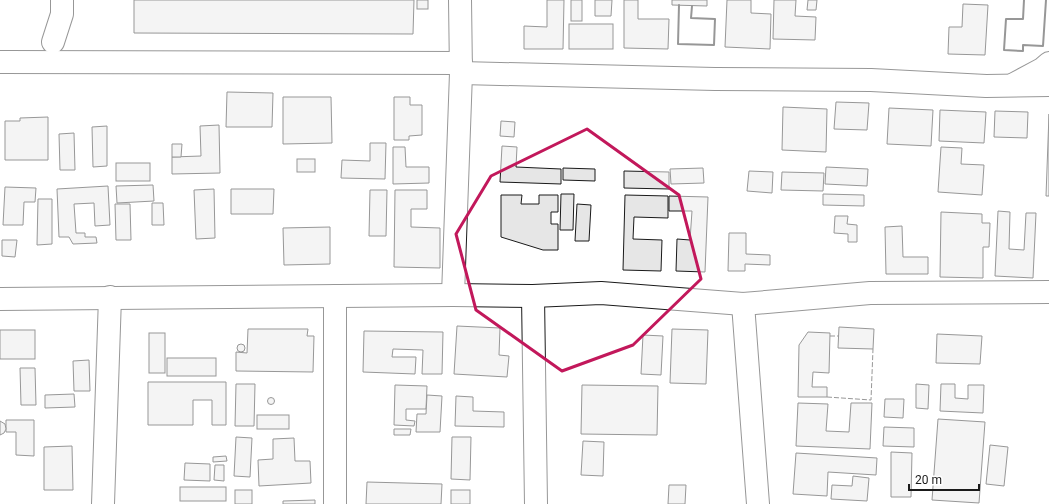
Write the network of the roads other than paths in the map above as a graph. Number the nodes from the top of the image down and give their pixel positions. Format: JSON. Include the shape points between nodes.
{"nodes":[{"id":1,"x":62,"y":0,"type":"edge"},
{"id":2,"x":460,"y":0,"type":"edge"},
{"id":3,"x":53,"y":42,"type":"dead end"},
{"id":4,"x":0,"y":62,"type":"edge"},
{"id":5,"x":1049,"y":63,"type":"edge"},
{"id":6,"x":461,"y":68,"type":"junction"},
{"id":7,"x":1012,"y":85,"type":"junction"},
{"id":8,"x":1049,"y":85,"type":"edge"},
{"id":9,"x":1049,"y":292,"type":"edge"},
{"id":10,"x":454,"y":295,"type":"junction"},
{"id":11,"x":335,"y":296,"type":"junction"},
{"id":12,"x":533,"y":296,"type":"junction"},
{"id":13,"x":110,"y":297,"type":"junction"},
{"id":14,"x":0,"y":299,"type":"edge"},
{"id":15,"x":743,"y":304,"type":"junction"},
{"id":16,"x":103,"y":504,"type":"edge"},
{"id":17,"x":335,"y":504,"type":"edge"},
{"id":18,"x":536,"y":504,"type":"edge"},
{"id":19,"x":758,"y":504,"type":"edge"}],
"edges":[{"from":1,"to":3,"type":"street","via":[[62,14]]},
{"from":2,"to":6,"type":"street"},
{"from":4,"to":6,"type":"street"},
{"from":5,"to":7,"type":"street"},
{"from":6,"to":7,"type":"street","via":[[715,79],[871,80]]},
{"from":6,"to":10,"type":"street"},
{"from":7,"to":8,"type":"street"},
{"from":9,"to":15,"type":"street","via":[[870,293]]},
{"from":10,"to":11,"type":"street"},
{"from":10,"to":12,"type":"street"},
{"from":11,"to":13,"type":"street"},
{"from":11,"to":17,"type":"street"},
{"from":12,"to":15,"type":"street","via":[[601,293]]},
{"from":12,"to":18,"type":"street"},
{"from":13,"to":14,"type":"street"},
{"from":13,"to":16,"type":"street"},
{"from":15,"to":19,"type":"street"}]}
